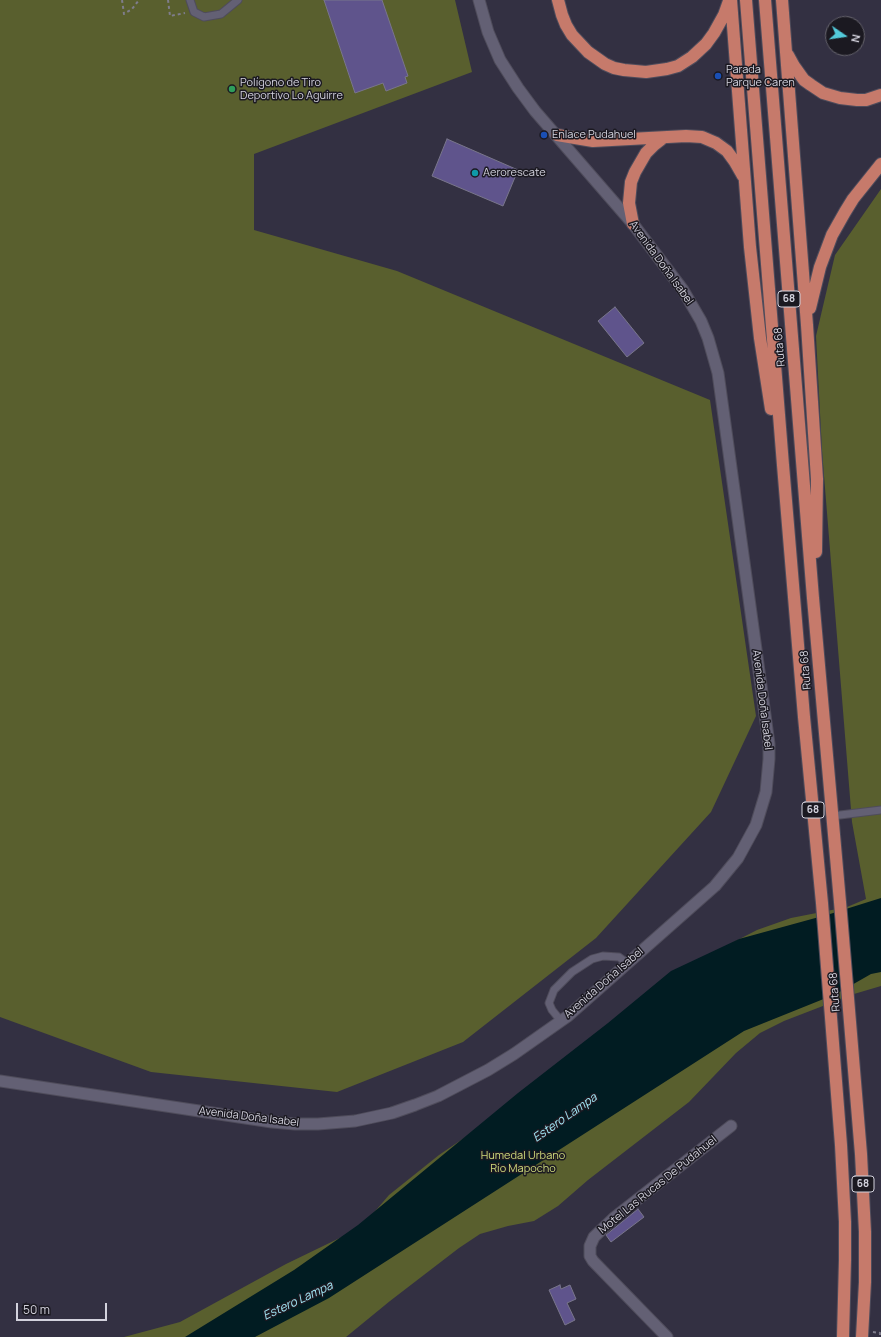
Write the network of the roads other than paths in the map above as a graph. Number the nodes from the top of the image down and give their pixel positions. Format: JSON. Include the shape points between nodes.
{"nodes":[{"id":1,"x":190,"y":0,"type":"edge"},
{"id":2,"x":238,"y":0,"type":"edge"},
{"id":3,"x":479,"y":0,"type":"edge"},
{"id":4,"x":558,"y":0,"type":"edge"},
{"id":5,"x":730,"y":0,"type":"edge"},
{"id":6,"x":746,"y":0,"type":"edge"},
{"id":7,"x":765,"y":0,"type":"edge"},
{"id":8,"x":782,"y":0,"type":"edge"},
{"id":9,"x":786,"y":49,"type":"junction"},
{"id":10,"x":881,"y":95,"type":"edge"},
{"id":11,"x":557,"y":135,"type":"junction"},
{"id":12,"x":663,"y":138,"type":"junction"},
{"id":13,"x":881,"y":164,"type":"edge"},
{"id":14,"x":745,"y":179,"type":"junction"},
{"id":15,"x":633,"y":224,"type":"junction"},
{"id":16,"x":807,"y":325,"type":"junction"},
{"id":17,"x":783,"y":465,"type":"junction"},
{"id":18,"x":813,"y":598,"type":"junction"},
{"id":19,"x":881,"y":810,"type":"edge"},
{"id":20,"x":832,"y":816,"type":"junction"},
{"id":21,"x":627,"y":963,"type":"junction"},
{"id":22,"x":561,"y":1021,"type":"junction"},
{"id":23,"x":0,"y":1081,"type":"edge"},
{"id":24,"x":731,"y":1126,"type":"dead end"},
{"id":25,"x":667,"y":1337,"type":"edge"},
{"id":26,"x":843,"y":1337,"type":"edge"},
{"id":27,"x":862,"y":1337,"type":"edge"}],
"edges":[{"from":1,"to":2,"type":"lane","via":[[194,12],[204,17],[221,14]]},
{"from":3,"to":11,"type":"street","name":"Avenida Doña Isabel","via":[[488,32],[500,60],[535,111]]},
{"from":4,"to":5,"type":"highway","via":[[566,25],[588,52],[614,68],[646,72],[678,66],[692,57],[714,33]]},
{"from":5,"to":14,"type":"highway"},
{"from":6,"to":17,"type":"highway","name":"Ruta 68","number":"68"},
{"from":7,"to":18,"type":"highway","name":"Ruta 68","number":"68"},
{"from":8,"to":9,"type":"highway"},
{"from":9,"to":10,"type":"highway","via":[[794,66],[807,83],[828,95],[848,100],[866,100]]},
{"from":9,"to":16,"type":"highway"},
{"from":11,"to":12,"type":"highway","via":[[593,141]]},
{"from":11,"to":15,"type":"street","name":"Avenida Doña Isabel"},
{"from":12,"to":14,"type":"highway","via":[[694,136],[716,143],[732,156]]},
{"from":12,"to":15,"type":"highway","via":[[646,153],[631,182],[629,203]]},
{"from":13,"to":16,"type":"highway","via":[[853,199],[832,235],[814,286]]},
{"from":14,"to":17,"type":"highway","via":[[760,338]]},
{"from":15,"to":21,"type":"street","name":"Avenida Doña Isabel","via":[[693,305],[714,355],[721,390],[767,729],[769,760],[766,792],[761,809],[738,858],[715,886]]},
{"from":16,"to":18,"type":"highway","via":[[817,479]]},
{"from":17,"to":26,"type":"highway","name":"Ruta 68","number":"68","via":[[841,1145],[846,1260]]},
{"from":18,"to":20,"type":"highway","name":"Ruta 68","number":"68"},
{"from":19,"to":20,"type":"lane"},
{"from":20,"to":27,"type":"highway","name":"Ruta 68","number":"68","via":[[864,1201],[865,1282]]},
{"from":21,"to":22,"type":"street","name":"Avenida Doña Isabel"},
{"from":21,"to":22,"type":"lane","via":[[619,957],[603,956],[592,959],[572,972],[554,990],[549,1003]]},
{"from":22,"to":23,"type":"street","name":"Avenida Doña Isabel","via":[[514,1054],[438,1096],[392,1113],[337,1123],[272,1122]]},
{"from":24,"to":25,"type":"street","name":"Motel Las Rucas De Pudahuel","via":[[615,1217],[594,1237],[590,1246],[593,1261]]}]}
